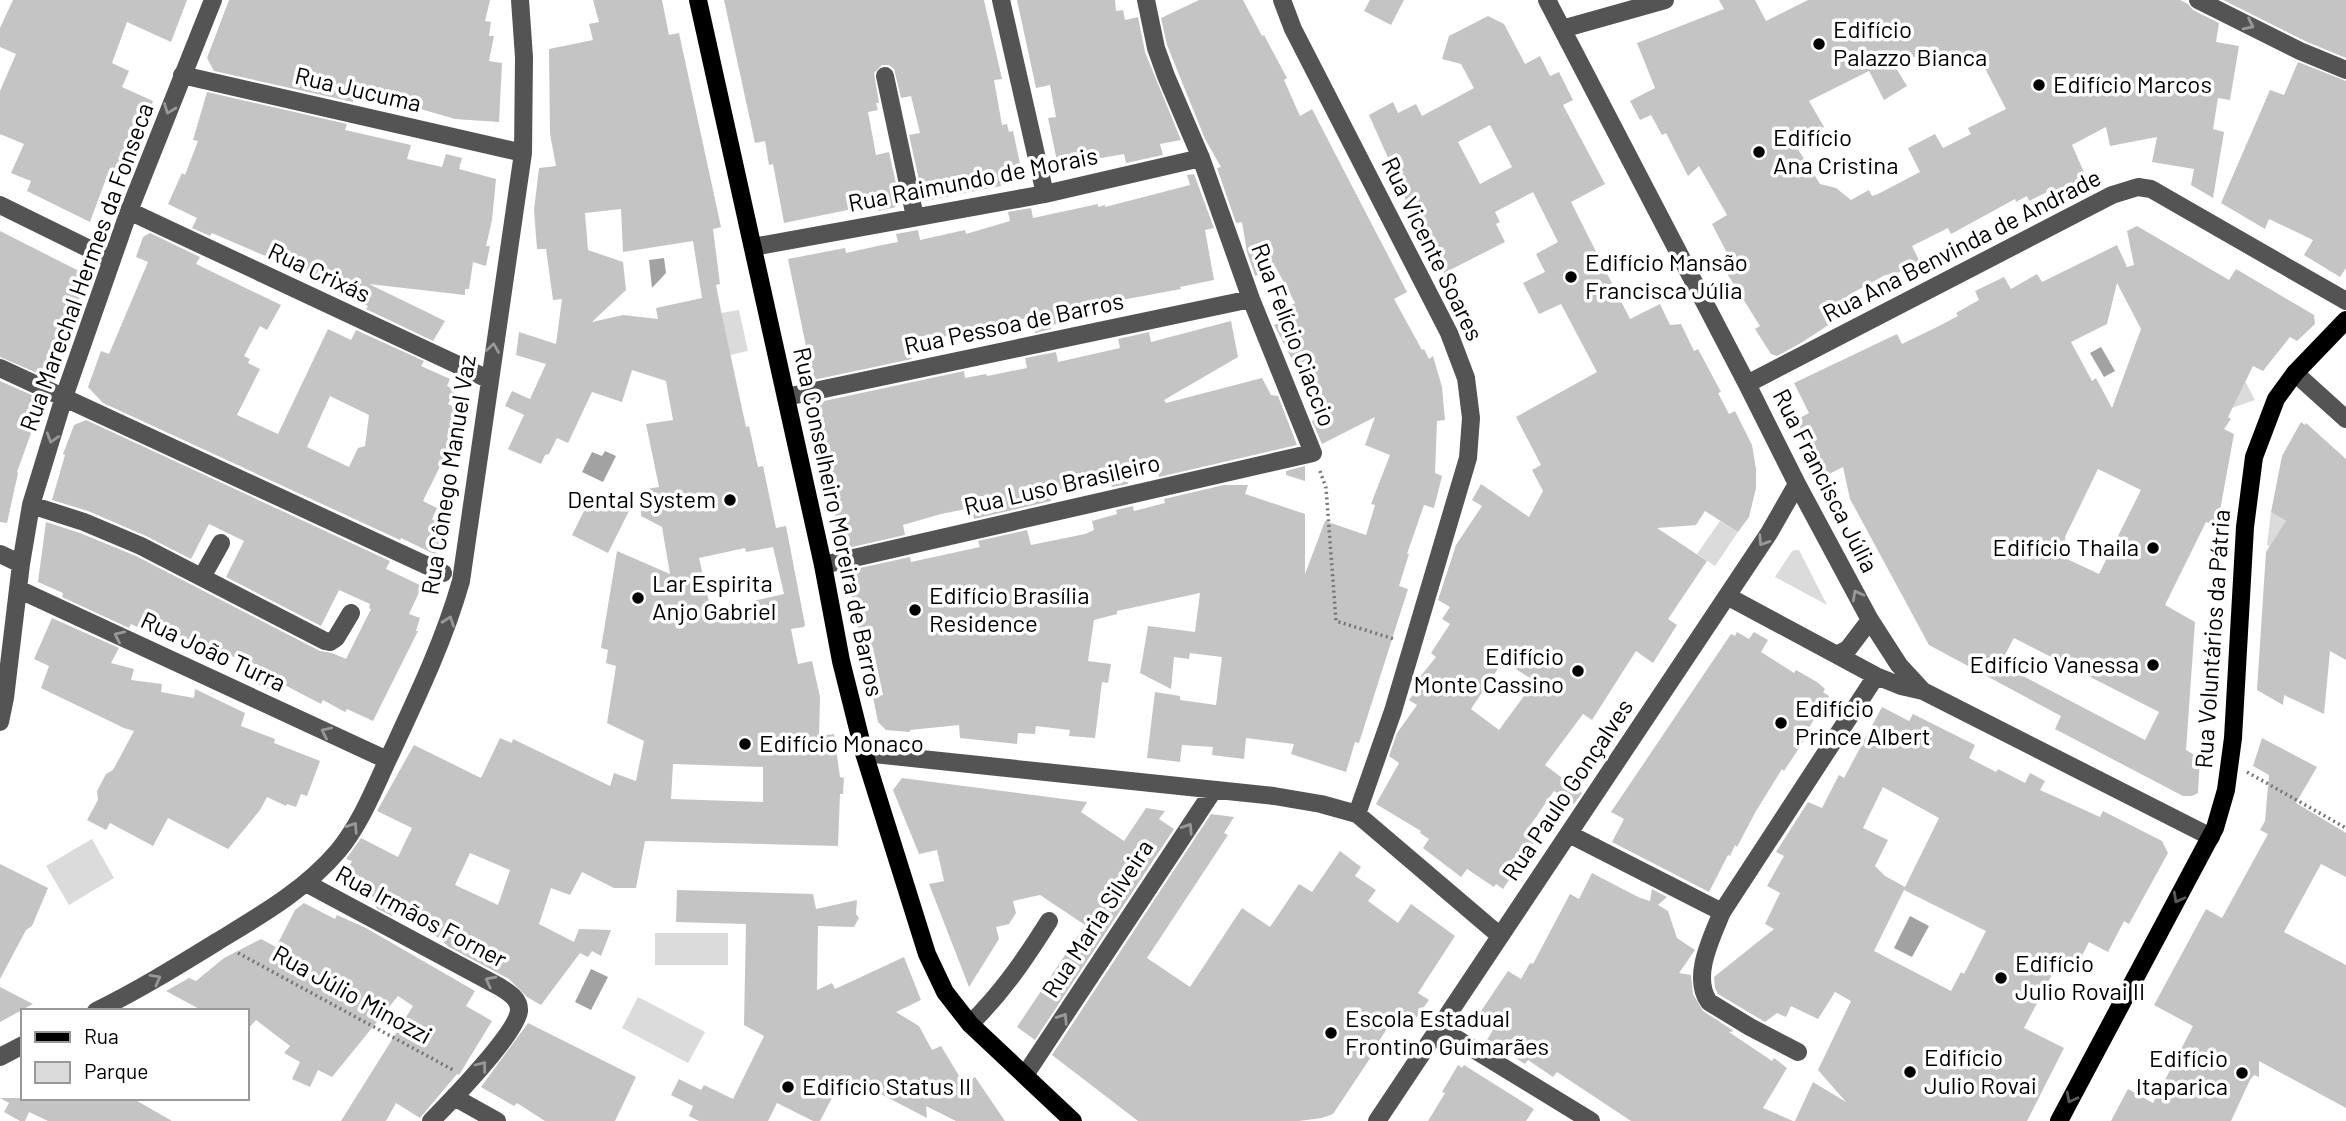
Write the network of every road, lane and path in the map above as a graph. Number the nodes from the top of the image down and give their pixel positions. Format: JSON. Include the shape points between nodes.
{"nodes":[{"id":1,"x":213,"y":0,"type":"edge"},
{"id":2,"x":520,"y":0,"type":"edge"},
{"id":3,"x":698,"y":0,"type":"edge"},
{"id":4,"x":1001,"y":0,"type":"edge"},
{"id":5,"x":1146,"y":0,"type":"edge"},
{"id":6,"x":1282,"y":0,"type":"edge"},
{"id":7,"x":1547,"y":0,"type":"edge"},
{"id":8,"x":1665,"y":0,"type":"edge"},
{"id":9,"x":2198,"y":0,"type":"edge"},
{"id":10,"x":1562,"y":29,"type":"junction"},
{"id":11,"x":2346,"y":70,"type":"edge"},
{"id":12,"x":182,"y":75,"type":"junction"},
{"id":13,"x":885,"y":76,"type":"dead end"},
{"id":14,"x":523,"y":153,"type":"junction"},
{"id":15,"x":1201,"y":158,"type":"junction"},
{"id":16,"x":1045,"y":194,"type":"junction"},
{"id":17,"x":0,"y":205,"type":"edge"},
{"id":18,"x":129,"y":211,"type":"junction"},
{"id":19,"x":915,"y":217,"type":"junction"},
{"id":20,"x":753,"y":247,"type":"junction"},
{"id":21,"x":112,"y":260,"type":"junction"},
{"id":22,"x":1251,"y":299,"type":"junction"},
{"id":23,"x":2346,"y":301,"type":"edge"},
{"id":24,"x":2346,"y":320,"type":"edge"},
{"id":25,"x":0,"y":368,"type":"edge"},
{"id":26,"x":2295,"y":373,"type":"junction"},
{"id":27,"x":488,"y":379,"type":"junction"},
{"id":28,"x":1747,"y":384,"type":"junction"},
{"id":29,"x":64,"y":397,"type":"junction"},
{"id":30,"x":786,"y":397,"type":"junction"},
{"id":31,"x":2346,"y":419,"type":"edge"},
{"id":32,"x":1313,"y":453,"type":"junction"},
{"id":33,"x":1797,"y":484,"type":"junction"},
{"id":34,"x":31,"y":505,"type":"junction"},
{"id":35,"x":221,"y":542,"type":"dead end"},
{"id":36,"x":0,"y":554,"type":"edge"},
{"id":37,"x":21,"y":565,"type":"junction"},
{"id":38,"x":823,"y":565,"type":"junction"},
{"id":39,"x":443,"y":573,"type":"dead end"},
{"id":40,"x":202,"y":578,"type":"junction"},
{"id":41,"x":18,"y":589,"type":"junction"},
{"id":42,"x":1727,"y":596,"type":"junction"},
{"id":43,"x":351,"y":613,"type":"dead end"},
{"id":44,"x":1870,"y":620,"type":"junction"},
{"id":45,"x":1411,"y":644,"type":"junction"},
{"id":46,"x":1837,"y":655,"type":"junction"},
{"id":47,"x":1876,"y":676,"type":"junction"},
{"id":48,"x":1923,"y":691,"type":"junction"},
{"id":49,"x":0,"y":722,"type":"edge"},
{"id":50,"x":864,"y":753,"type":"junction"},
{"id":51,"x":387,"y":760,"type":"junction"},
{"id":52,"x":2231,"y":762,"type":"junction"},
{"id":53,"x":1213,"y":791,"type":"junction"},
{"id":54,"x":1357,"y":814,"type":"junction"},
{"id":55,"x":2346,"y":828,"type":"edge"},
{"id":56,"x":1569,"y":834,"type":"junction"},
{"id":57,"x":2211,"y":837,"type":"junction"},
{"id":58,"x":306,"y":883,"type":"junction"},
{"id":59,"x":1722,"y":912,"type":"junction"},
{"id":60,"x":1049,"y":921,"type":"dead end"},
{"id":61,"x":1499,"y":935,"type":"junction"},
{"id":62,"x":217,"y":942,"type":"junction"},
{"id":63,"x":100,"y":1009,"type":"edge"},
{"id":64,"x":970,"y":1024,"type":"junction"},
{"id":65,"x":1439,"y":1028,"type":"junction"},
{"id":66,"x":21,"y":1046,"type":"edge"},
{"id":67,"x":1798,"y":1052,"type":"dead end"},
{"id":68,"x":0,"y":1057,"type":"edge"},
{"id":69,"x":1025,"y":1075,"type":"junction"},
{"id":70,"x":471,"y":1080,"type":"junction"},
{"id":71,"x":454,"y":1097,"type":"junction"},
{"id":72,"x":1071,"y":1120,"type":"edge"},
{"id":73,"x":431,"y":1121,"type":"edge"},
{"id":74,"x":497,"y":1121,"type":"edge"},
{"id":75,"x":1377,"y":1121,"type":"edge"},
{"id":76,"x":1591,"y":1121,"type":"edge"},
{"id":77,"x":2059,"y":1121,"type":"edge"}],
"edges":[{"from":1,"to":12,"type":"street","name":"Rua Marechal Hermes da Fonseca"},
{"from":2,"to":14,"type":"street","name":"Rua Cônego Manuel Vaz"},
{"from":3,"to":20,"type":"main road","name":"Rua Conselheiro Moreira de Barros"},
{"from":4,"to":16,"type":"street"},
{"from":5,"to":15,"type":"street","name":"Rua Felício Ciaccio","via":[[1156,48]]},
{"from":6,"to":45,"type":"street","name":"Rua Vicente Soares","via":[[1449,333],[1465,378],[1471,418],[1468,458]]},
{"from":7,"to":10,"type":"street","name":"Rua Francisca Júlia"},
{"from":8,"to":10,"type":"street"},
{"from":9,"to":11,"type":"street","one_way":true},
{"from":10,"to":28,"type":"street","name":"Rua Francisca Júlia"},
{"from":12,"to":14,"type":"street","name":"Rua Jucuma"},
{"from":12,"to":18,"type":"street","name":"Rua Marechal Hermes da Fonseca","one_way":true},
{"from":13,"to":19,"type":"street"},
{"from":27,"to":14,"type":"street","name":"Rua Cônego Manuel Vaz","one_way":true},
{"from":15,"to":16,"type":"street","name":"Rua Raimundo de Morais"},
{"from":15,"to":22,"type":"street","name":"Rua Felício Ciaccio"},
{"from":16,"to":19,"type":"street","name":"Rua Raimundo de Morais"},
{"from":17,"to":21,"type":"street"},
{"from":18,"to":21,"type":"street","name":"Rua Marechal Hermes da Fonseca"},
{"from":18,"to":27,"type":"street","name":"Rua Crixás"},
{"from":19,"to":20,"type":"street","name":"Rua Raimundo de Morais"},
{"from":20,"to":30,"type":"main road","name":"Rua Conselheiro Moreira de Barros"},
{"from":21,"to":29,"type":"street","name":"Rua Marechal Hermes da Fonseca"},
{"from":22,"to":30,"type":"street","name":"Rua Pessoa de Barros"},
{"from":22,"to":32,"type":"street","name":"Rua Felício Ciaccio"},
{"from":23,"to":28,"type":"street","name":"Rua Ana Benvinda de Andrade","via":[[2151,189],[2138,187],[2112,195]]},
{"from":24,"to":26,"type":"main road","name":"Rua Voluntários da Pátria"},
{"from":25,"to":29,"type":"street"},
{"from":26,"to":31,"type":"street"},
{"from":26,"to":52,"type":"main road","name":"Rua Voluntários da Pátria","via":[[2276,399],[2248,486]]},
{"from":51,"to":27,"type":"street","name":"Rua Cônego Manuel Vaz","one_way":true,"via":[[436,654],[461,581]]},
{"from":28,"to":33,"type":"street","name":"Rua Francisca Júlia"},
{"from":29,"to":34,"type":"street","name":"Rua Marechal Hermes da Fonseca","one_way":true},
{"from":29,"to":39,"type":"street"},
{"from":30,"to":38,"type":"main road","name":"Rua Conselheiro Moreira de Barros"},
{"from":32,"to":38,"type":"street","name":"Rua Luso Brasileiro"},
{"from":32,"to":45,"type":"path","name":"Rua Felício Ciaccio","via":[[1326,488],[1336,621]]},
{"from":33,"to":42,"type":"street","name":"Rua Paulo Gonçalves","one_way":true},
{"from":44,"to":33,"type":"street","name":"Rua Francisca Júlia","one_way":true},
{"from":34,"to":37,"type":"street","name":"Rua Marechal Hermes da Fonseca"},
{"from":34,"to":40,"type":"street","via":[[141,546]]},
{"from":35,"to":40,"type":"street"},
{"from":36,"to":37,"type":"street"},
{"from":37,"to":41,"type":"street","name":"Rua Marechal Hermes da Fonseca"},
{"from":38,"to":50,"type":"main road","name":"Rua Conselheiro Moreira de Barros"},
{"from":40,"to":43,"type":"street","via":[[330,642]]},
{"from":41,"to":49,"type":"street","name":"Rua Marechal Hermes da Fonseca"},
{"from":51,"to":41,"type":"street","name":"Rua João Turra","one_way":true},
{"from":42,"to":46,"type":"street"},
{"from":42,"to":56,"type":"street","name":"Rua Paulo Gonçalves"},
{"from":44,"to":46,"type":"street","via":[[1848,649]]},
{"from":44,"to":48,"type":"street","name":"Rua Francisca Júlia","via":[[1899,665]]},
{"from":45,"to":54,"type":"street","name":"Rua Vicente Soares"},
{"from":46,"to":47,"type":"street"},
{"from":47,"to":48,"type":"street"},
{"from":47,"to":59,"type":"street"},
{"from":48,"to":57,"type":"street","name":"Rua Francisca Júlia"},
{"from":50,"to":53,"type":"street"},
{"from":50,"to":64,"type":"main road","name":"Rua Conselheiro Moreira de Barros","via":[[927,954],[945,992]]},
{"from":58,"to":51,"type":"street","name":"Rua Cônego Manuel Vaz","one_way":true,"via":[[338,850],[366,808]]},
{"from":52,"to":55,"type":"path"},
{"from":52,"to":57,"type":"main road","name":"Rua Voluntários da Pátria"},
{"from":53,"to":54,"type":"street","via":[[1309,802]]},
{"from":69,"to":53,"type":"street","name":"Rua Maria Silveira","one_way":true},
{"from":54,"to":61,"type":"street"},
{"from":56,"to":59,"type":"street"},
{"from":56,"to":61,"type":"street","name":"Rua Paulo Gonçalves"},
{"from":57,"to":77,"type":"main road","name":"Rua Voluntários da Pátria","one_way":true},
{"from":58,"to":62,"type":"street","name":"Rua Cônego Manuel Vaz"},
{"from":70,"to":58,"type":"street","name":"Rua Irmãos Forner","one_way":true,"via":[[519,1012],[511,994]]},
{"from":59,"to":67,"type":"street","via":[[1701,980],[1705,996],[1749,1027]]},
{"from":60,"to":64,"type":"street","via":[[1007,984]]},
{"from":61,"to":65,"type":"street","name":"Rua Paulo Gonçalves"},
{"from":63,"to":62,"type":"street","name":"Rua Cônego Manuel Vaz","one_way":true},
{"from":62,"to":70,"type":"path","name":"Rua Júlio Minozzi"},
{"from":64,"to":69,"type":"main road","name":"Rua Conselheiro Moreira de Barros"},
{"from":65,"to":75,"type":"street","name":"Rua Paulo Gonçalves"},
{"from":65,"to":76,"type":"street"},
{"from":66,"to":68,"type":"street"},
{"from":69,"to":72,"type":"main road","name":"Rua Conselheiro Moreira de Barros"},
{"from":70,"to":71,"type":"street"},
{"from":71,"to":73,"type":"street"},
{"from":71,"to":74,"type":"street"}]}
